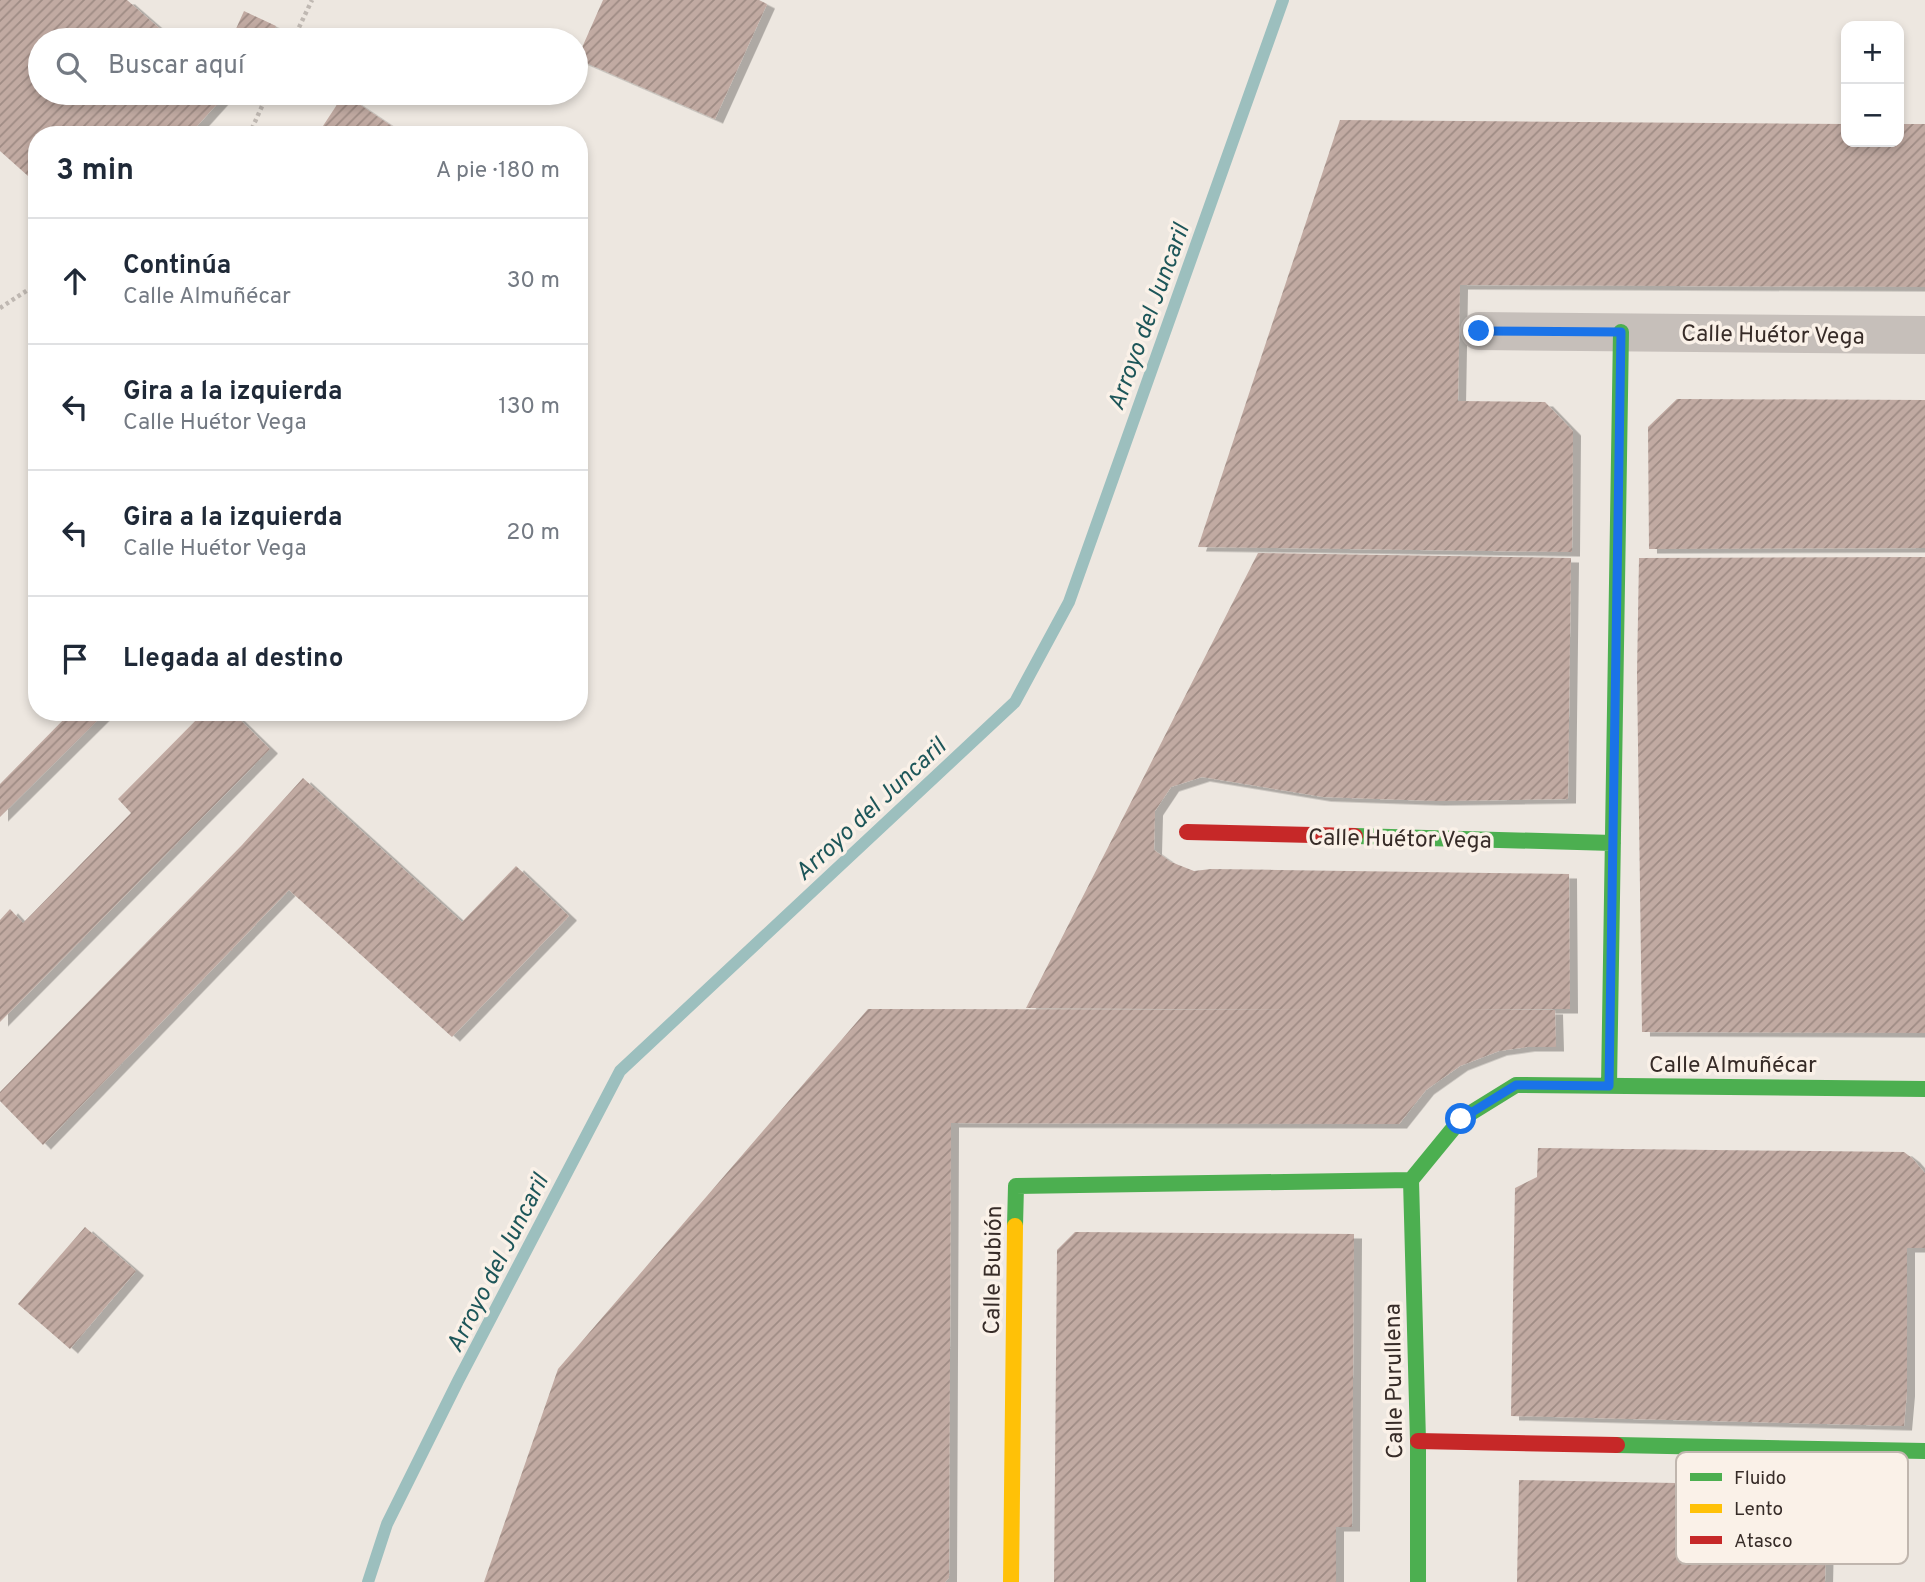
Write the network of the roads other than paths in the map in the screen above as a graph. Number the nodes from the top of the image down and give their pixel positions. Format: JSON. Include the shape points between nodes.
{"nodes":[{"id":1,"x":1479,"y":331,"type":"dead end"},
{"id":2,"x":1621,"y":332,"type":"junction"},
{"id":3,"x":1925,"y":335,"type":"edge"},
{"id":4,"x":1187,"y":832,"type":"dead end"},
{"id":5,"x":1613,"y":843,"type":"junction"},
{"id":6,"x":1609,"y":1086,"type":"junction"},
{"id":7,"x":1925,"y":1089,"type":"edge"},
{"id":8,"x":1411,"y":1180,"type":"junction"},
{"id":9,"x":1418,"y":1441,"type":"junction"},
{"id":10,"x":1925,"y":1451,"type":"edge"},
{"id":11,"x":1011,"y":1582,"type":"edge"},
{"id":12,"x":1418,"y":1582,"type":"edge"}],
"edges":[{"from":1,"to":2,"type":"street","name":"Calle Huétor Vega"},
{"from":2,"to":3,"type":"street","name":"Calle Huétor Vega"},
{"from":2,"to":5,"type":"street"},
{"from":4,"to":5,"type":"street","name":"Calle Huétor Vega"},
{"from":5,"to":6,"type":"street"},
{"from":6,"to":7,"type":"street","name":"Calle Almuñécar"},
{"from":6,"to":8,"type":"street","name":"Calle Almuñécar","via":[[1516,1085],[1461,1119]]},
{"from":8,"to":9,"type":"street","name":"Calle Purullena"},
{"from":8,"to":11,"type":"street","name":"Calle Bubión","via":[[1016,1186]]},
{"from":9,"to":10,"type":"street"},
{"from":9,"to":12,"type":"street","name":"Calle Purullena"}]}
